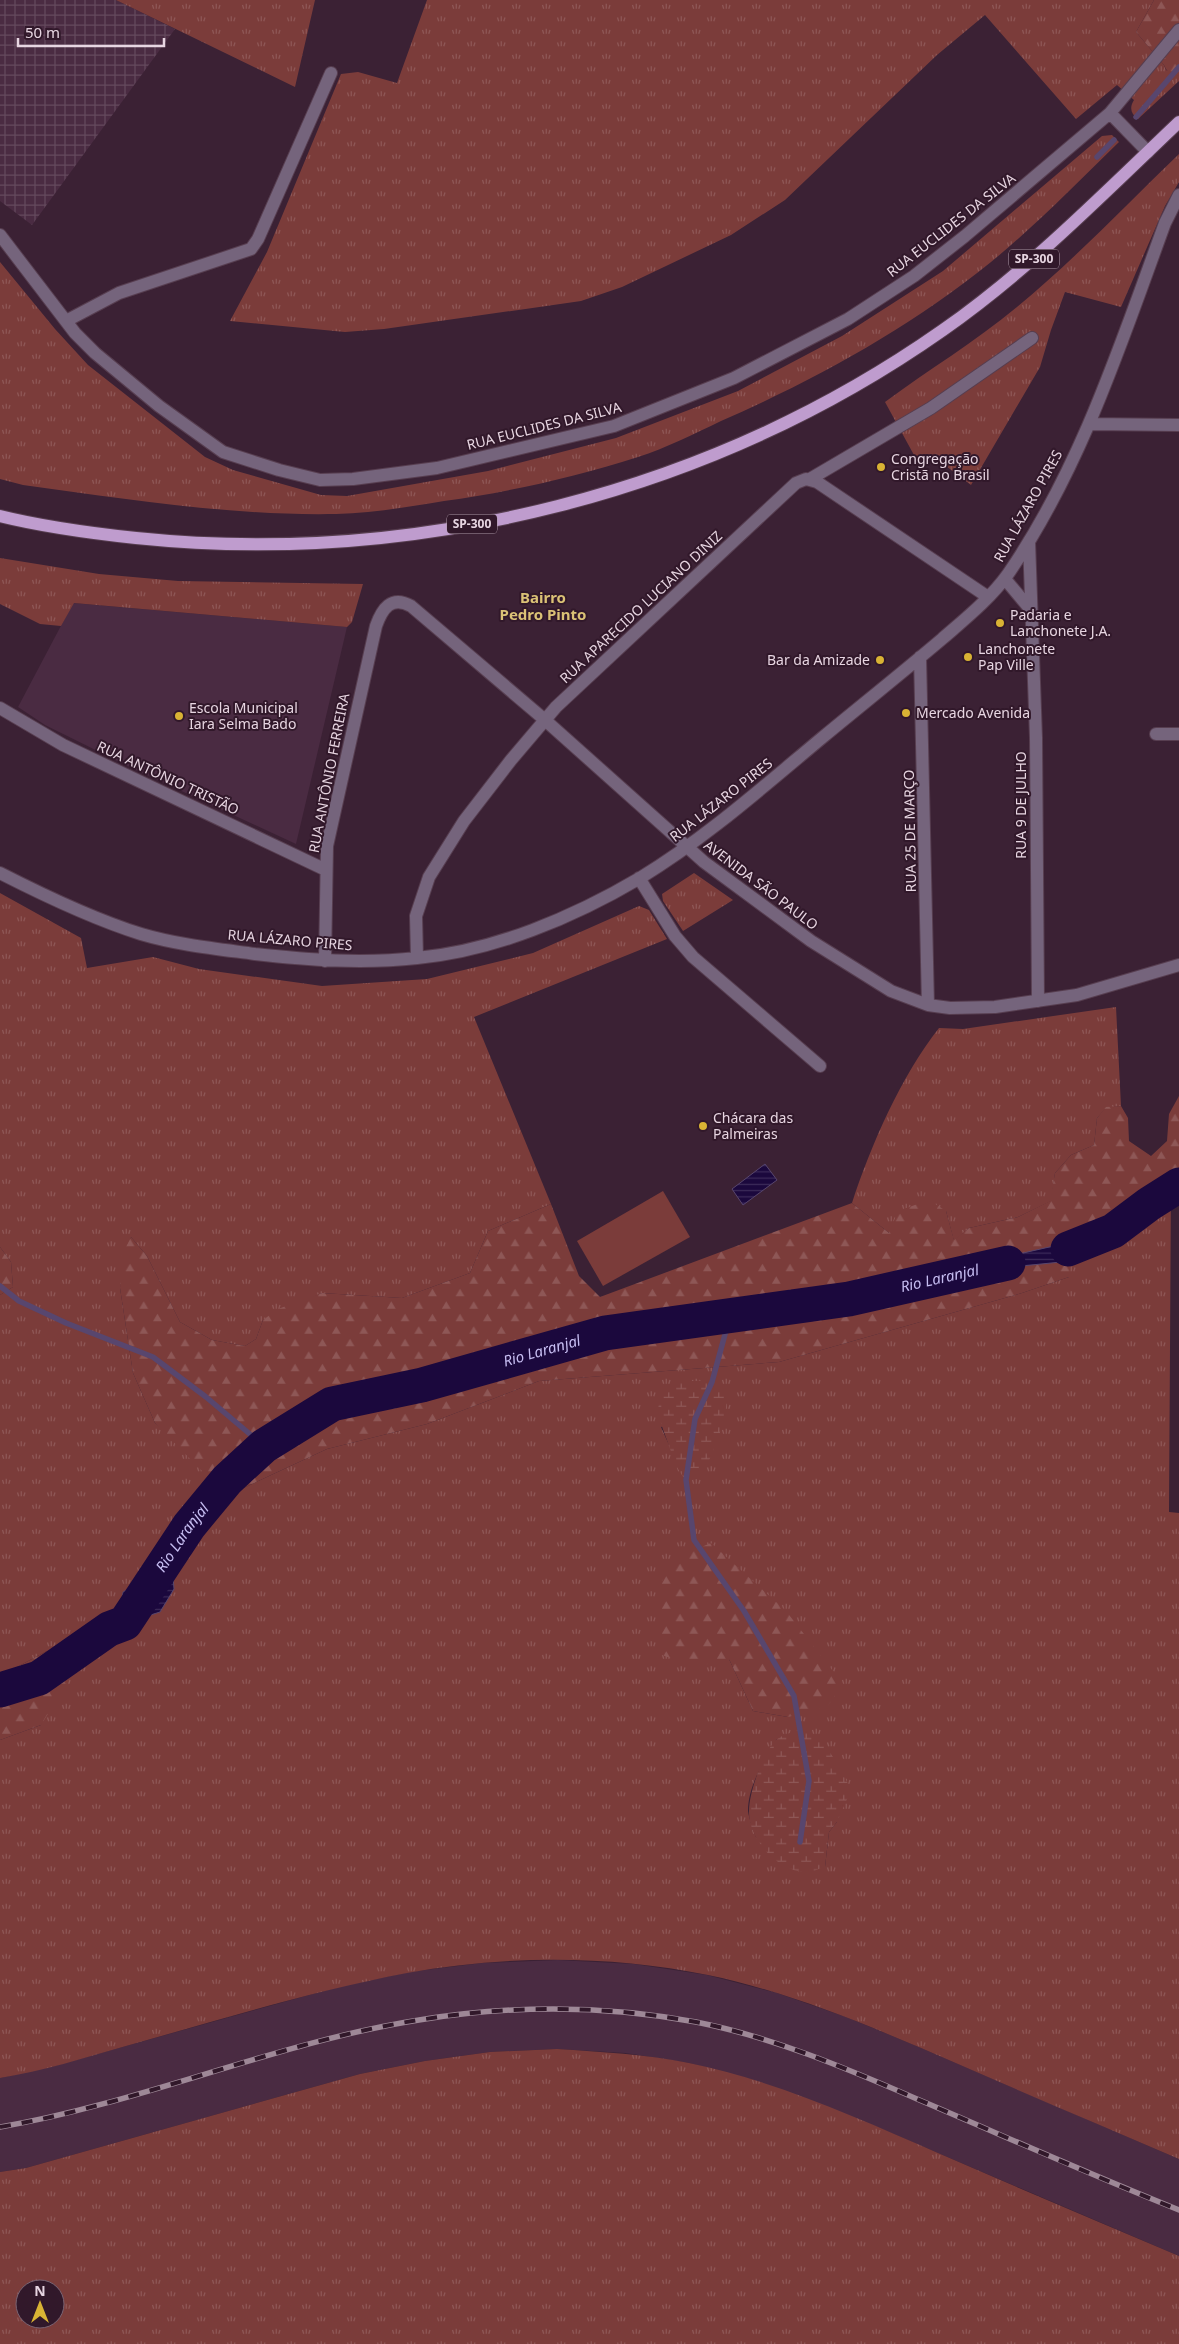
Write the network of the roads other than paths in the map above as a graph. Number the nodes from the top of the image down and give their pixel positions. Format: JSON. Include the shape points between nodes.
{"nodes":[{"id":1,"x":1179,"y":30,"type":"edge"},
{"id":2,"x":331,"y":73,"type":"dead end"},
{"id":3,"x":1110,"y":113,"type":"junction"},
{"id":4,"x":1179,"y":122,"type":"edge"},
{"id":5,"x":1148,"y":152,"type":"junction"},
{"id":6,"x":1179,"y":195,"type":"edge"},
{"id":7,"x":0,"y":235,"type":"edge"},
{"id":8,"x":66,"y":321,"type":"junction"},
{"id":9,"x":1032,"y":338,"type":"dead end"},
{"id":10,"x":1090,"y":424,"type":"junction"},
{"id":11,"x":1179,"y":425,"type":"edge"},
{"id":12,"x":810,"y":479,"type":"junction"},
{"id":13,"x":0,"y":516,"type":"edge"},
{"id":14,"x":1029,"y":539,"type":"junction"},
{"id":15,"x":1005,"y":579,"type":"junction"},
{"id":16,"x":988,"y":597,"type":"junction"},
{"id":17,"x":395,"y":602,"type":"joint"},
{"id":18,"x":1031,"y":610,"type":"junction"},
{"id":19,"x":920,"y":657,"type":"junction"},
{"id":20,"x":0,"y":708,"type":"edge"},
{"id":21,"x":545,"y":720,"type":"junction"},
{"id":22,"x":1156,"y":734,"type":"dead end"},
{"id":23,"x":1179,"y":734,"type":"edge"},
{"id":24,"x":687,"y":848,"type":"junction"},
{"id":25,"x":326,"y":870,"type":"junction"},
{"id":26,"x":0,"y":873,"type":"edge"},
{"id":27,"x":639,"y":878,"type":"junction"},
{"id":28,"x":418,"y":958,"type":"junction"},
{"id":29,"x":325,"y":961,"type":"junction"},
{"id":30,"x":1179,"y":965,"type":"edge"},
{"id":31,"x":1038,"y":1001,"type":"junction"},
{"id":32,"x":928,"y":1005,"type":"junction"},
{"id":33,"x":820,"y":1066,"type":"dead end"}],
"edges":[{"from":1,"to":3,"type":"street","name":"RUA EUCLIDES DA SILVA"},
{"from":2,"to":8,"type":"street","via":[[251,249],[118,293]]},
{"from":3,"to":5,"type":"street"},
{"from":3,"to":8,"type":"street","name":"RUA EUCLIDES DA SILVA","via":[[951,248],[848,319],[734,378],[614,426],[437,468],[320,480],[224,452],[158,406],[110,367]]},
{"from":4,"to":5,"type":"main road","number":"SP-300"},
{"from":5,"to":13,"type":"main road","number":"SP-300","via":[[1003,286],[942,331],[812,410],[664,474],[497,520],[418,534],[336,543],[174,542],[93,534]]},
{"from":6,"to":10,"type":"street","name":"RUA LÁZARO PIRES"},
{"from":7,"to":8,"type":"street","name":"RUA EUCLIDES DA SILVA"},
{"from":9,"to":12,"type":"street","name":"RUA APARECIDO LUCIANO DINIZ","via":[[932,408]]},
{"from":10,"to":11,"type":"street"},
{"from":10,"to":14,"type":"street","name":"RUA LÁZARO PIRES"},
{"from":12,"to":16,"type":"street"},
{"from":12,"to":21,"type":"street","name":"RUA APARECIDO LUCIANO DINIZ","via":[[796,483]]},
{"from":14,"to":15,"type":"street","name":"RUA LÁZARO PIRES"},
{"from":14,"to":18,"type":"street","name":"RUA 9 DE JULHO"},
{"from":15,"to":16,"type":"street","name":"RUA LÁZARO PIRES"},
{"from":15,"to":18,"type":"street"},
{"from":16,"to":19,"type":"street","name":"RUA LÁZARO PIRES"},
{"from":17,"to":21,"type":"street","name":"AVENIDA SÃO PAULO","via":[[411,606]]},
{"from":17,"to":25,"type":"street","name":"RUA ANTÔNIO FERREIRA","via":[[382,611],[376,626],[328,836]]},
{"from":18,"to":31,"type":"street","name":"RUA 9 DE JULHO","via":[[1036,738]]},
{"from":19,"to":24,"type":"street","name":"RUA LÁZARO PIRES"},
{"from":19,"to":32,"type":"street","name":"RUA 25 DE MARÇO"},
{"from":20,"to":25,"type":"street","name":"RUA ANTÔNIO TRISTÃO","via":[[63,746]]},
{"from":21,"to":24,"type":"street","name":"AVENIDA SÃO PAULO"},
{"from":21,"to":28,"type":"street","name":"RUA APARECIDO LUCIANO DINIZ","via":[[476,806],[429,877],[416,916]]},
{"from":22,"to":23,"type":"street"},
{"from":24,"to":27,"type":"street","name":"RUA LÁZARO PIRES"},
{"from":24,"to":32,"type":"street","name":"AVENIDA SÃO PAULO","via":[[811,941],[892,991]]},
{"from":25,"to":29,"type":"street","name":"RUA ANTÔNIO FERREIRA"},
{"from":26,"to":29,"type":"street","name":"RUA LÁZARO PIRES","via":[[68,905],[144,935],[238,952]]},
{"from":27,"to":28,"type":"street","name":"RUA LÁZARO PIRES","via":[[574,912],[517,934],[454,952]]},
{"from":27,"to":33,"type":"street","via":[[675,936],[693,957]]},
{"from":28,"to":29,"type":"street","name":"RUA LÁZARO PIRES"},
{"from":30,"to":31,"type":"street","name":"AVENIDA SÃO PAULO","via":[[1094,991]]},
{"from":31,"to":32,"type":"street","name":"AVENIDA SÃO PAULO","via":[[973,1008]]}]}
